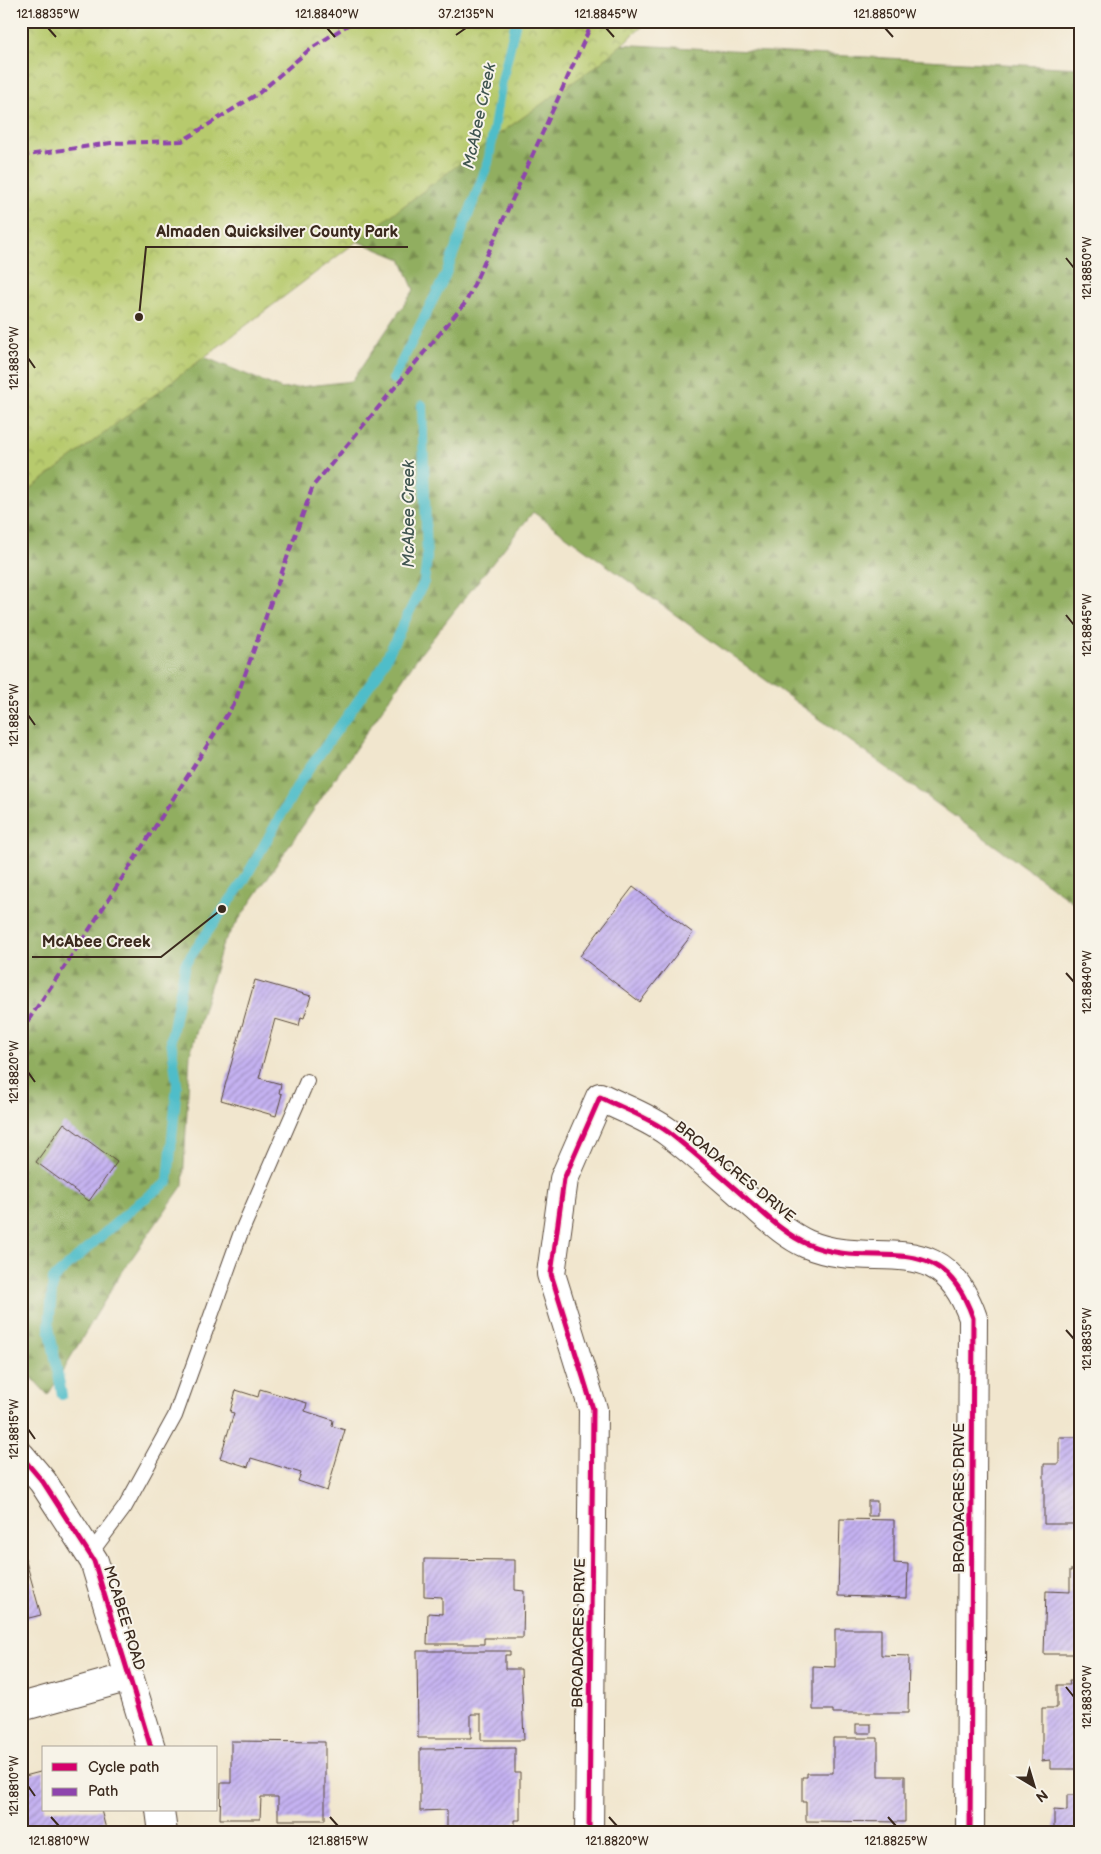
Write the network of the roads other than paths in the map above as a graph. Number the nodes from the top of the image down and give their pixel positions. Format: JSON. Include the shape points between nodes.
{"nodes":[{"id":1,"x":307,"y":1081,"type":"dead end"},
{"id":2,"x":21,"y":1456,"type":"edge"},
{"id":3,"x":90,"y":1554,"type":"junction"},
{"id":4,"x":129,"y":1677,"type":"junction"},
{"id":5,"x":21,"y":1707,"type":"edge"},
{"id":6,"x":150,"y":1746,"type":"edge"},
{"id":7,"x":160,"y":1812,"type":"edge"},
{"id":8,"x":162,"y":1833,"type":"edge"},
{"id":9,"x":590,"y":1833,"type":"edge"},
{"id":10,"x":970,"y":1833,"type":"edge"}],
"edges":[{"from":1,"to":3,"type":"lane","via":[[240,1235],[175,1416],[124,1507]]},
{"from":2,"to":3,"type":"street","name":"MCABEE ROAD","via":[[43,1482]]},
{"from":3,"to":4,"type":"street","name":"MCABEE ROAD"},
{"from":4,"to":5,"type":"street"},
{"from":4,"to":6,"type":"street","name":"MCABEE ROAD"},
{"from":7,"to":8,"type":"street"},
{"from":9,"to":10,"type":"street","name":"BROADACRES DRIVE","via":[[593,1408],[551,1274],[564,1179],[600,1097],[666,1131],[781,1228],[807,1244],[833,1252],[918,1257],[938,1266],[965,1297],[972,1318]]}]}
